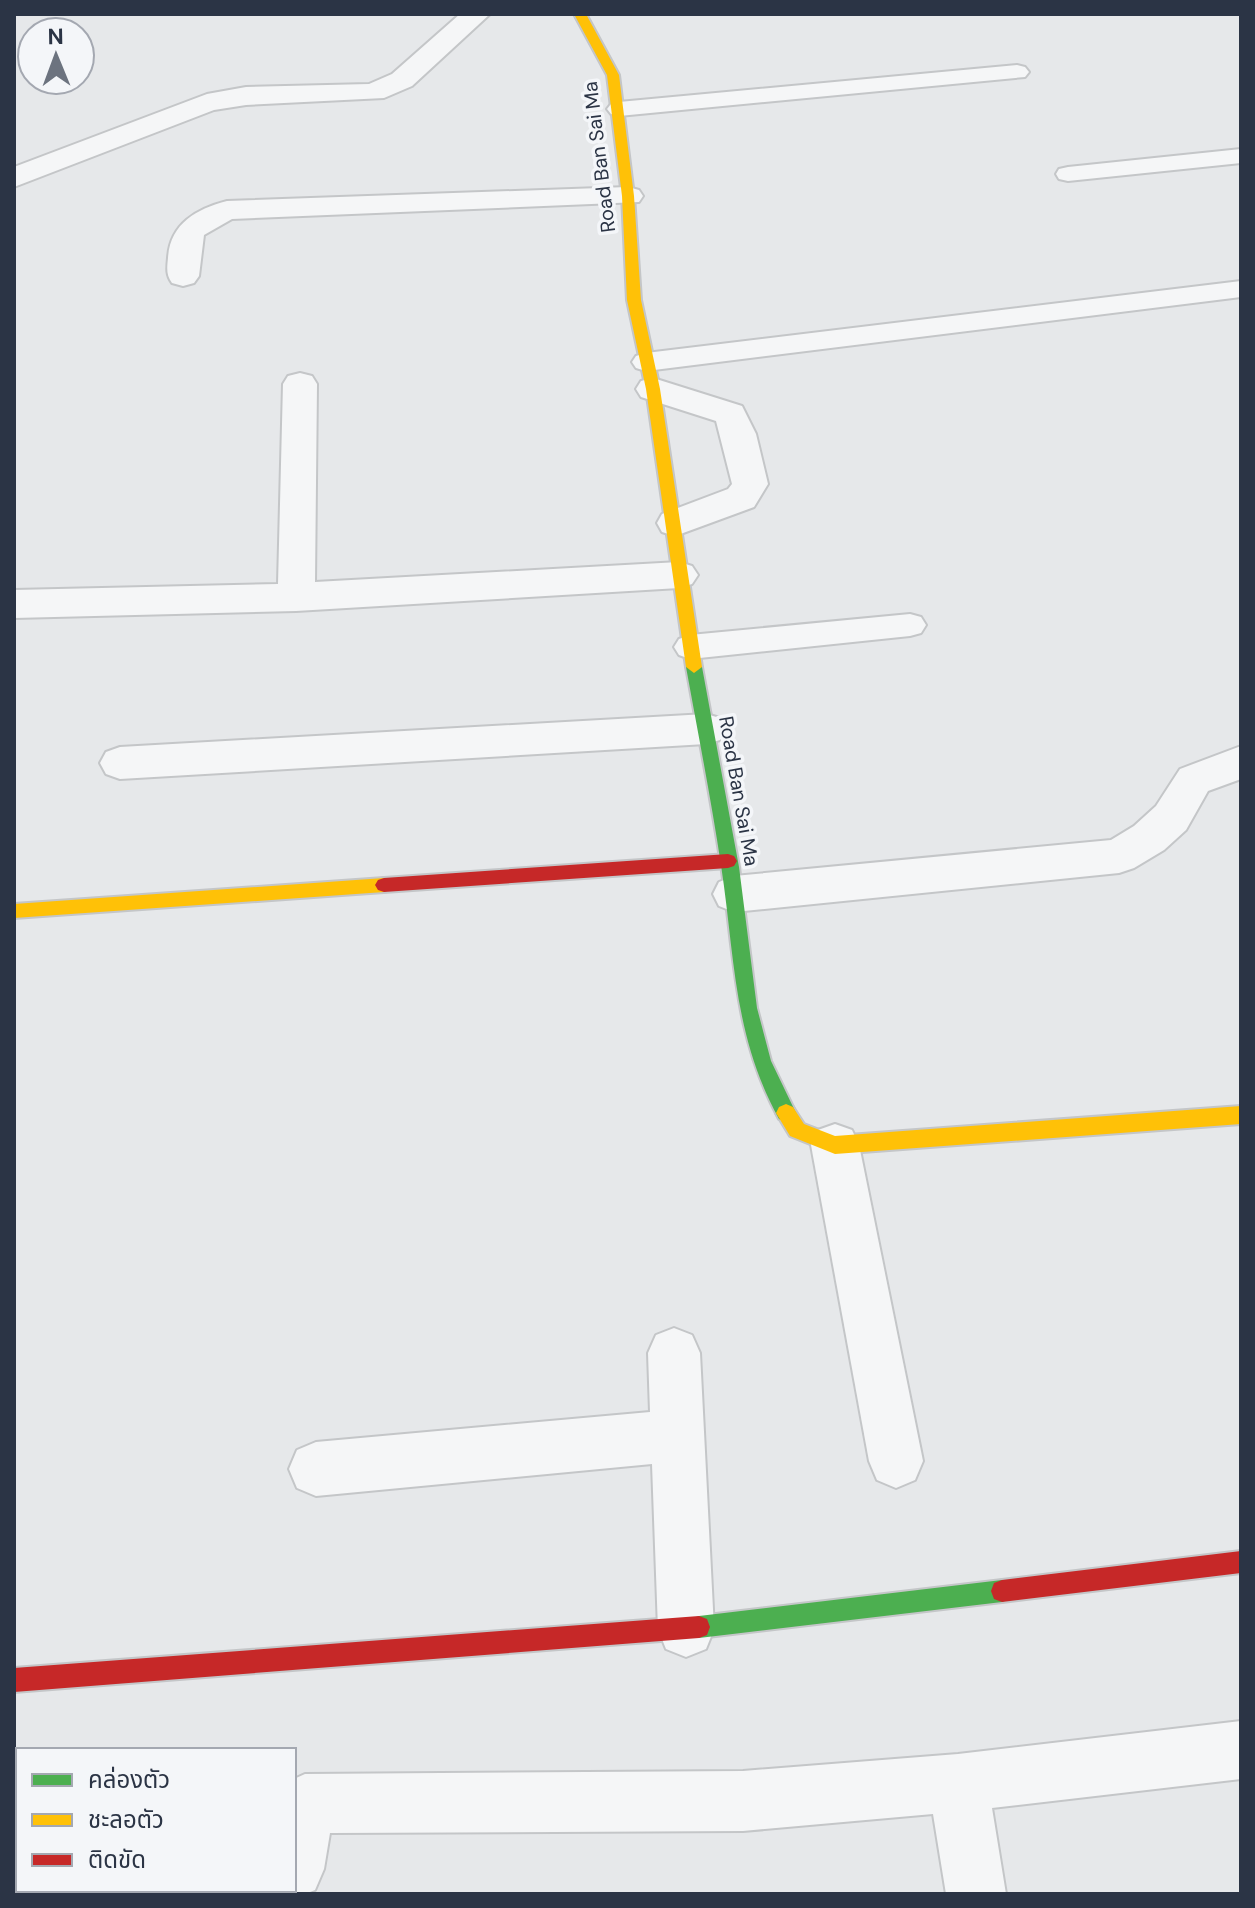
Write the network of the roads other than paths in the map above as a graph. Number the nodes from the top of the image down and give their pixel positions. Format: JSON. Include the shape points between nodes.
{"nodes":[{"id":1,"x":476,"y":14,"type":"edge"},
{"id":2,"x":580,"y":14,"type":"edge"},
{"id":3,"x":1017,"y":72,"type":"dead end"},
{"id":4,"x":619,"y":109,"type":"junction"},
{"id":5,"x":1241,"y":156,"type":"edge"},
{"id":6,"x":1068,"y":174,"type":"dead end"},
{"id":7,"x":14,"y":178,"type":"edge"},
{"id":8,"x":628,"y":196,"type":"junction"},
{"id":9,"x":183,"y":276,"type":"dead end"},
{"id":10,"x":1241,"y":289,"type":"edge"},
{"id":11,"x":650,"y":375,"type":"junction"},
{"id":12,"x":300,"y":384,"type":"dead end"},
{"id":13,"x":675,"y":523,"type":"junction"},
{"id":14,"x":679,"y":575,"type":"junction"},
{"id":15,"x":296,"y":597,"type":"junction"},
{"id":16,"x":14,"y":604,"type":"edge"},
{"id":17,"x":910,"y":625,"type":"dead end"},
{"id":18,"x":690,"y":647,"type":"junction"},
{"id":19,"x":706,"y":729,"type":"junction"},
{"id":20,"x":1241,"y":762,"type":"edge"},
{"id":21,"x":120,"y":763,"type":"dead end"},
{"id":22,"x":731,"y":877,"type":"junction"},
{"id":23,"x":14,"y":911,"type":"edge"},
{"id":24,"x":1241,"y":1115,"type":"edge"},
{"id":25,"x":835,"y":1145,"type":"junction"},
{"id":26,"x":674,"y":1353,"type":"dead end"},
{"id":27,"x":675,"y":1436,"type":"junction"},
{"id":28,"x":896,"y":1461,"type":"dead end"},
{"id":29,"x":316,"y":1469,"type":"dead end"},
{"id":30,"x":1241,"y":1562,"type":"edge"},
{"id":31,"x":686,"y":1629,"type":"junction"},
{"id":32,"x":14,"y":1680,"type":"edge"},
{"id":33,"x":1241,"y":1750,"type":"edge"},
{"id":34,"x":958,"y":1783,"type":"junction"},
{"id":35,"x":300,"y":1804,"type":"edge"},
{"id":36,"x":296,"y":1847,"type":"edge"},
{"id":37,"x":976,"y":1894,"type":"edge"}],
"edges":[{"from":1,"to":7,"type":"street","via":[[402,80],[374,92],[246,96],[207,103]]},
{"from":2,"to":4,"type":"street","name":"Road Ban Sai Ma","via":[[613,75]]},
{"from":3,"to":4,"type":"lane"},
{"from":4,"to":8,"type":"street","name":"Road Ban Sai Ma"},
{"from":5,"to":6,"type":"lane"},
{"from":8,"to":9,"type":"street","via":[[227,210],[192,227],[183,244]]},
{"from":8,"to":11,"type":"street","name":"Road Ban Sai Ma","via":[[634,300]]},
{"from":10,"to":11,"type":"lane"},
{"from":11,"to":13,"type":"street","name":"Road Ban Sai Ma"},
{"from":11,"to":13,"type":"street","via":[[730,414],[750,484],[741,498]]},
{"from":12,"to":15,"type":"street"},
{"from":13,"to":14,"type":"street","name":"Road Ban Sai Ma"},
{"from":14,"to":15,"type":"street"},
{"from":14,"to":18,"type":"street","name":"Road Ban Sai Ma"},
{"from":15,"to":16,"type":"street"},
{"from":17,"to":18,"type":"lane"},
{"from":18,"to":19,"type":"street","name":"Road Ban Sai Ma"},
{"from":19,"to":21,"type":"street"},
{"from":19,"to":22,"type":"street","name":"Road Ban Sai Ma"},
{"from":20,"to":22,"type":"street","via":[[1194,780],[1171,818],[1119,856]]},
{"from":22,"to":23,"type":"street"},
{"from":22,"to":25,"type":"street","name":"Road Ban Sai Ma","via":[[749,1026],[771,1089],[797,1130]]},
{"from":24,"to":25,"type":"street","name":"Road Ban Sai Ma"},
{"from":25,"to":28,"type":"street"},
{"from":26,"to":27,"type":"street"},
{"from":27,"to":29,"type":"street"},
{"from":27,"to":31,"type":"street"},
{"from":30,"to":31,"type":"street"},
{"from":31,"to":32,"type":"street"},
{"from":33,"to":34,"type":"street"},
{"from":34,"to":35,"type":"street","via":[[743,1801]]},
{"from":34,"to":37,"type":"street"},
{"from":35,"to":36,"type":"street"}]}
